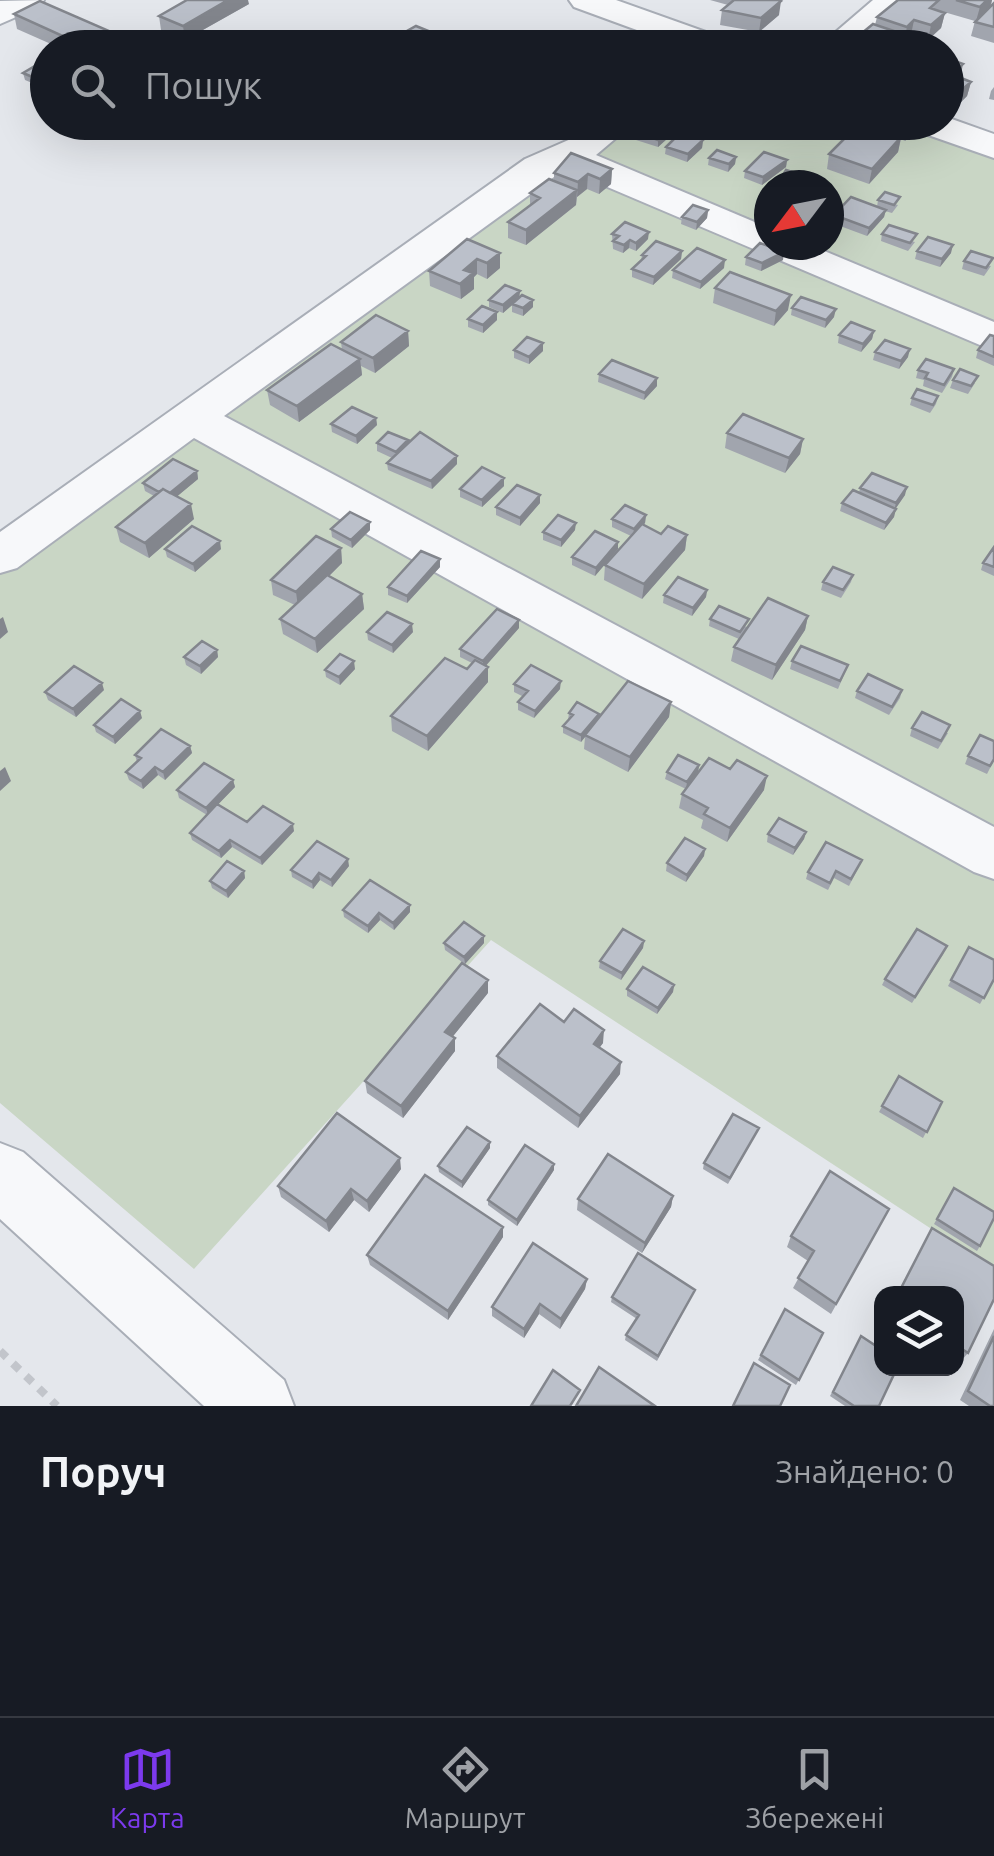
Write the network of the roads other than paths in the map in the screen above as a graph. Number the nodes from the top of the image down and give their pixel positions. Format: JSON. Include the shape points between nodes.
{"nodes":[{"id":1,"x":28,"y":0,"type":"edge"},
{"id":2,"x":586,"y":0,"type":"edge"},
{"id":3,"x":893,"y":0,"type":"edge"},
{"id":4,"x":0,"y":14,"type":"edge"},
{"id":5,"x":669,"y":30,"type":"edge"},
{"id":6,"x":856,"y":30,"type":"edge"},
{"id":7,"x":964,"y":136,"type":"edge"},
{"id":8,"x":594,"y":140,"type":"edge"},
{"id":9,"x":994,"y":147,"type":"edge"},
{"id":10,"x":565,"y":155,"type":"junction"},
{"id":11,"x":754,"y":236,"type":"edge"},
{"id":12,"x":811,"y":260,"type":"edge"},
{"id":13,"x":994,"y":338,"type":"edge"},
{"id":14,"x":191,"y":417,"type":"junction"},
{"id":15,"x":0,"y":556,"type":"edge"},
{"id":16,"x":994,"y":855,"type":"edge"},
{"id":17,"x":0,"y":1174,"type":"edge"},
{"id":18,"x":258,"y":1406,"type":"edge"}],
"edges":[{"from":1,"to":4,"type":"street"},
{"from":2,"to":5,"type":"street"},
{"from":3,"to":6,"type":"street"},
{"from":7,"to":9,"type":"street"},
{"from":8,"to":10,"type":"street"},
{"from":10,"to":11,"type":"street"},
{"from":10,"to":14,"type":"street","via":[[538,167]]},
{"from":12,"to":13,"type":"street"},
{"from":14,"to":15,"type":"street"},
{"from":14,"to":16,"type":"street"},
{"from":17,"to":18,"type":"street"}]}
